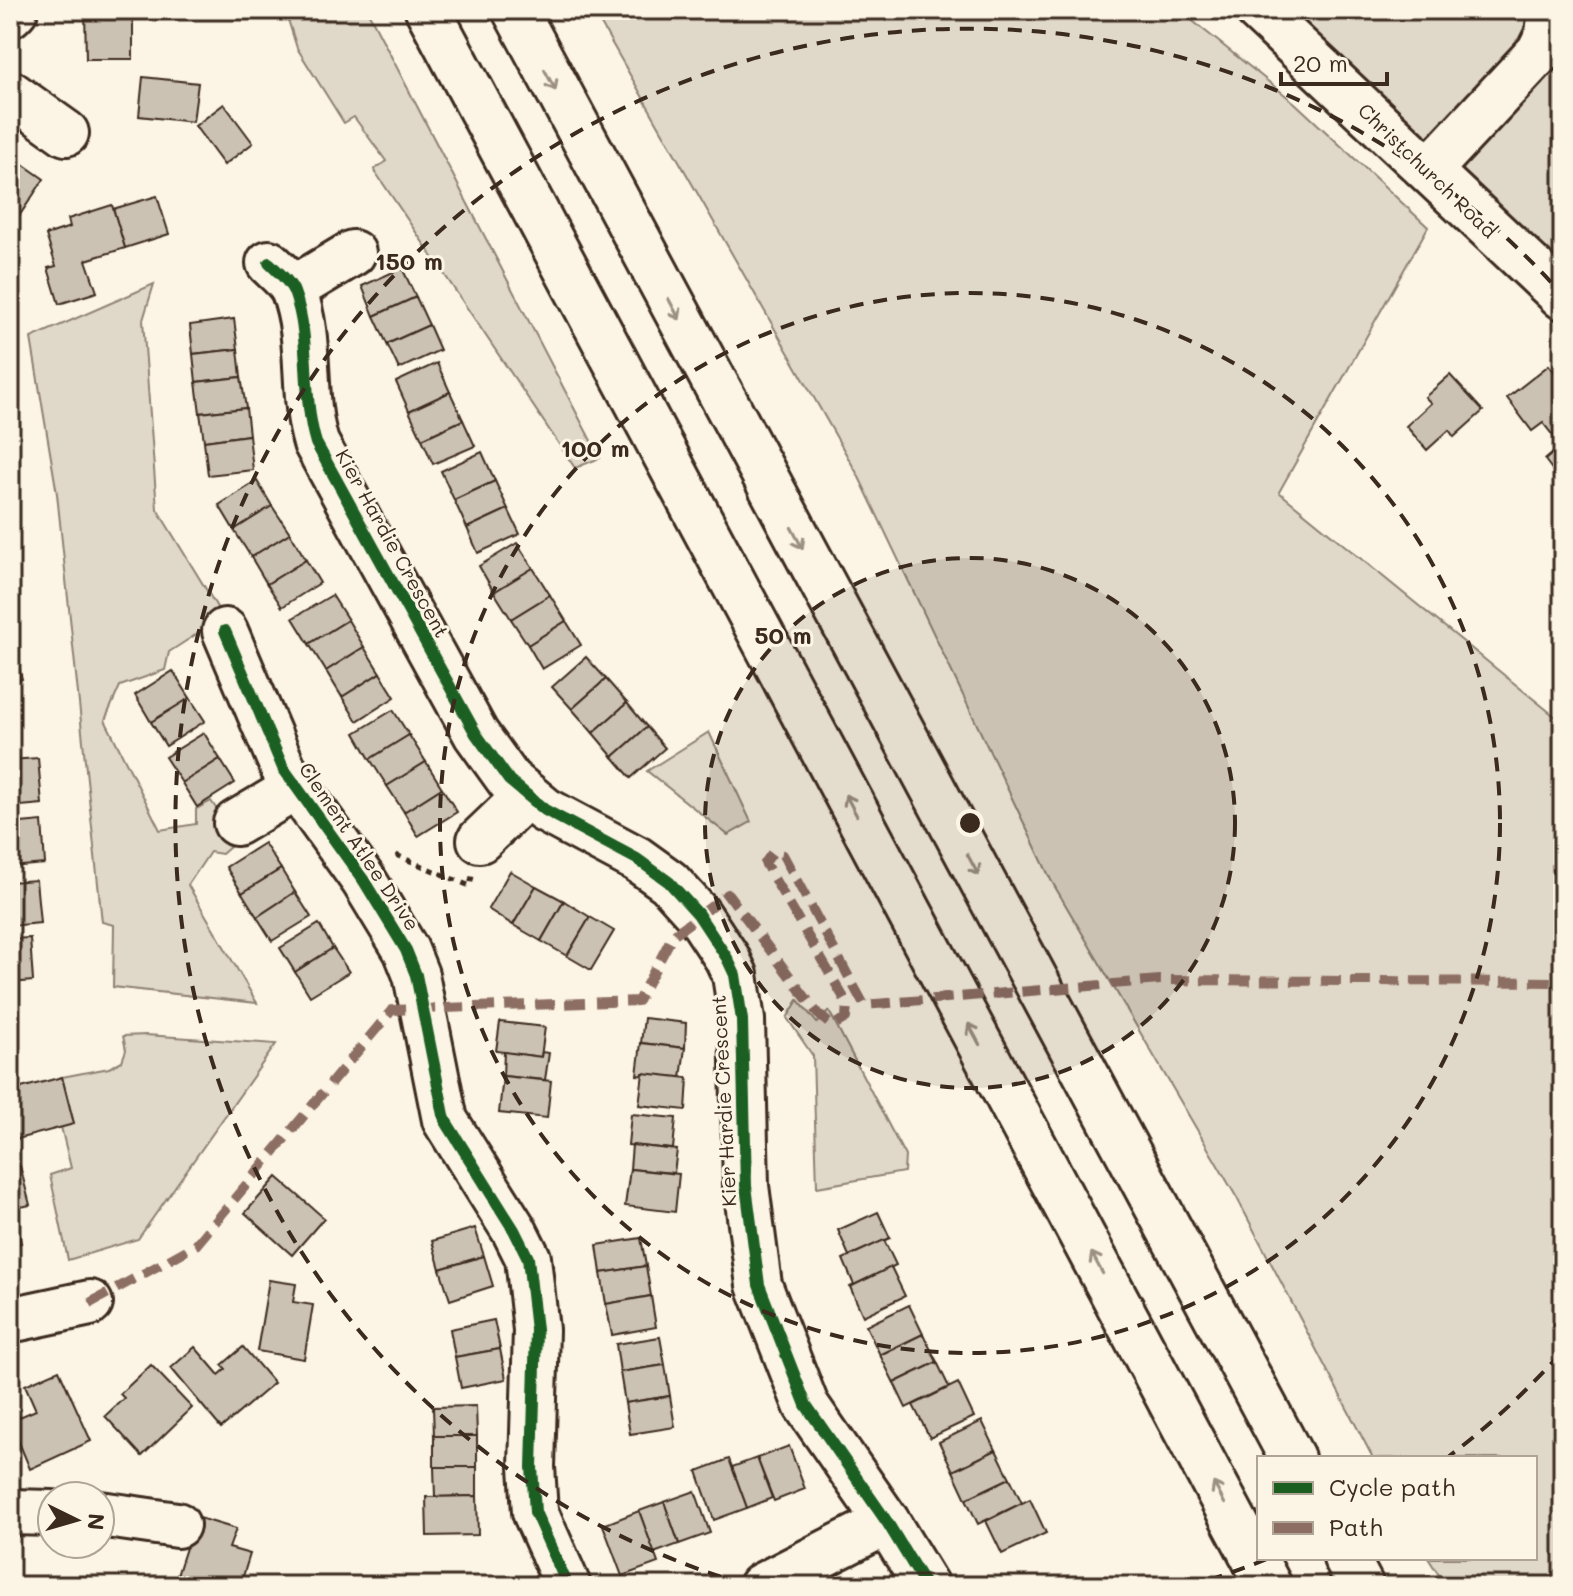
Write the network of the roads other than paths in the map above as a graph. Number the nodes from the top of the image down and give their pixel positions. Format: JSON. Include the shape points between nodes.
{"nodes":[{"id":1,"x":15,"y":10,"type":"edge"},
{"id":2,"x":428,"y":10,"type":"edge"},
{"id":3,"x":515,"y":10,"type":"edge"},
{"id":4,"x":1258,"y":10,"type":"edge"},
{"id":5,"x":1551,"y":10,"type":"edge"},
{"id":6,"x":10,"y":15,"type":"edge"},
{"id":7,"x":10,"y":93,"type":"edge"},
{"id":8,"x":66,"y":133,"type":"dead end"},
{"id":9,"x":1429,"y":170,"type":"junction"},
{"id":10,"x":353,"y":253,"type":"dead end"},
{"id":11,"x":1563,"y":297,"type":"edge"},
{"id":12,"x":225,"y":631,"type":"dead end"},
{"id":13,"x":295,"y":788,"type":"junction"},
{"id":14,"x":526,"y":796,"type":"junction"},
{"id":15,"x":236,"y":823,"type":"dead end"},
{"id":16,"x":480,"y":840,"type":"road end"},
{"id":17,"x":90,"y":1303,"type":"dead end"},
{"id":18,"x":10,"y":1320,"type":"edge"},
{"id":19,"x":1291,"y":1456,"type":"edge"},
{"id":20,"x":10,"y":1512,"type":"edge"},
{"id":21,"x":36,"y":1513,"type":"edge"},
{"id":22,"x":116,"y":1516,"type":"edge"},
{"id":23,"x":887,"y":1522,"type":"junction"},
{"id":24,"x":177,"y":1525,"type":"dead end"},
{"id":25,"x":1347,"y":1560,"type":"edge"},
{"id":26,"x":568,"y":1586,"type":"edge"},
{"id":27,"x":761,"y":1586,"type":"edge"},
{"id":28,"x":926,"y":1586,"type":"edge"},
{"id":29,"x":1269,"y":1586,"type":"edge"},
{"id":30,"x":1361,"y":1586,"type":"edge"}],
"edges":[{"from":1,"to":6,"type":"main road"},
{"from":29,"to":2,"type":"main road","one_way":true},
{"from":3,"to":19,"type":"main road","one_way":true},
{"from":4,"to":9,"type":"main road","name":"Christchurch Road"},
{"from":5,"to":9,"type":"main road","via":[[1539,52]]},
{"from":7,"to":8,"type":"main road"},
{"from":9,"to":11,"type":"main road","name":"Christchurch Road"},
{"from":10,"to":14,"type":"main road","name":"Kier Hardie Crescent","via":[[281,276],[302,336],[307,415],[316,443],[476,734]]},
{"from":12,"to":13,"type":"main road","name":"Clement Atlee Drive"},
{"from":13,"to":15,"type":"main road"},
{"from":13,"to":26,"type":"main road","name":"Clement Atlee Drive","via":[[399,936],[416,975],[445,1120],[528,1258],[536,1330],[535,1512]]},
{"from":14,"to":16,"type":"main road"},
{"from":14,"to":23,"type":"main road","name":"Kier Hardie Crescent","via":[[655,871],[698,914],[727,958],[742,1020],[746,1186],[759,1285],[806,1405]]},
{"from":17,"to":18,"type":"main road"},
{"from":20,"to":21,"type":"main road"},
{"from":22,"to":24,"type":"main road"},
{"from":23,"to":27,"type":"main road"},
{"from":23,"to":28,"type":"main road","name":"Kier Hardie Crescent"},
{"from":25,"to":30,"type":"main road"}]}
